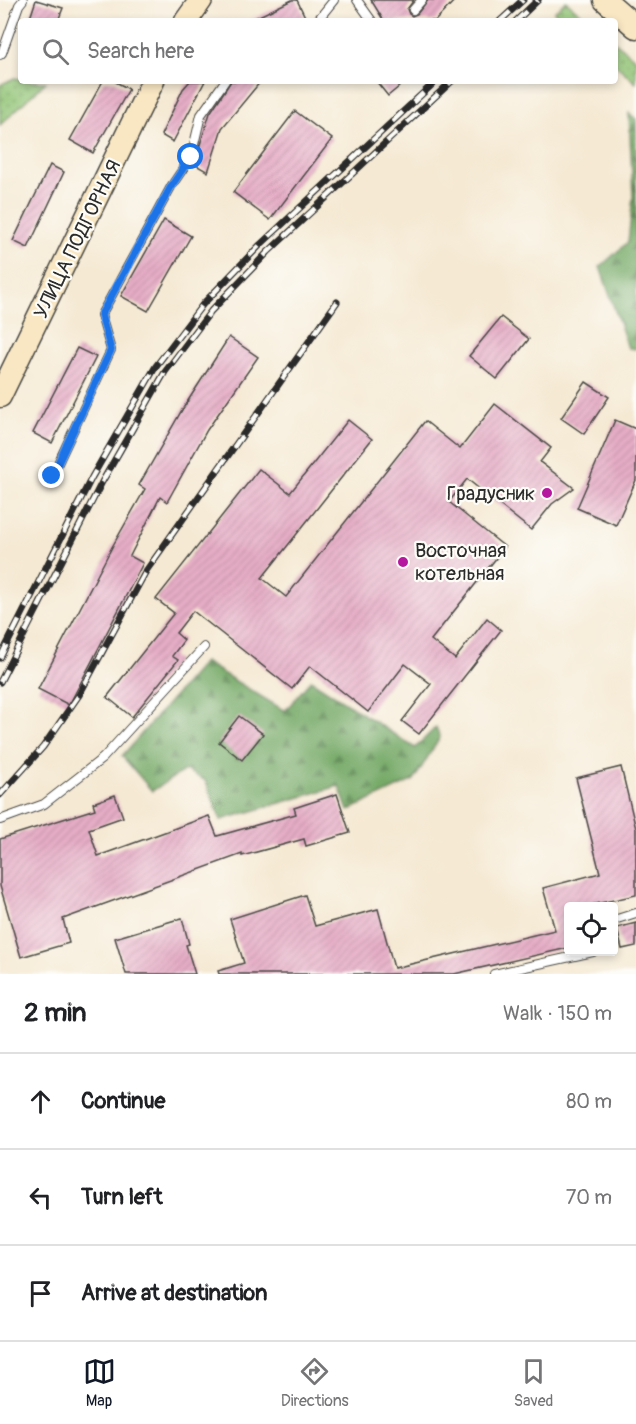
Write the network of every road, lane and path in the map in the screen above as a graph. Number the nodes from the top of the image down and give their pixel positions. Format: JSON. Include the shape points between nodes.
{"nodes":[{"id":1,"x":23,"y":0,"type":"edge"},
{"id":2,"x":201,"y":0,"type":"edge"},
{"id":3,"x":334,"y":0,"type":"edge"},
{"id":4,"x":357,"y":0,"type":"edge"},
{"id":5,"x":422,"y":0,"type":"edge"},
{"id":6,"x":413,"y":10,"type":"dead end"},
{"id":7,"x":188,"y":18,"type":"edge"},
{"id":8,"x":319,"y":18,"type":"edge"},
{"id":9,"x":370,"y":18,"type":"edge"},
{"id":10,"x":0,"y":55,"type":"edge"},
{"id":11,"x":152,"y":84,"type":"edge"},
{"id":12,"x":223,"y":84,"type":"edge"},
{"id":13,"x":0,"y":396,"type":"edge"},
{"id":14,"x":52,"y":476,"type":"dead end"},
{"id":15,"x":204,"y":647,"type":"dead end"},
{"id":16,"x":0,"y":819,"type":"edge"},
{"id":17,"x":636,"y":913,"type":"edge"},
{"id":18,"x":618,"y":919,"type":"edge"},
{"id":19,"x":571,"y":956,"type":"edge"},
{"id":20,"x":494,"y":974,"type":"edge"}],
"edges":[{"from":1,"to":10,"type":"lane"},
{"from":2,"to":7,"type":"main road"},
{"from":3,"to":8,"type":"lane"},
{"from":4,"to":9,"type":"lane"},
{"from":5,"to":6,"type":"lane"},
{"from":11,"to":13,"type":"main road","name":"УЛИЦА ПОДГОРНАЯ"},
{"from":12,"to":14,"type":"lane","via":[[201,115],[191,157],[101,315],[111,350]]},
{"from":15,"to":16,"type":"lane","via":[[103,758],[44,804]]},
{"from":17,"to":18,"type":"lane"},
{"from":19,"to":20,"type":"lane"}]}
